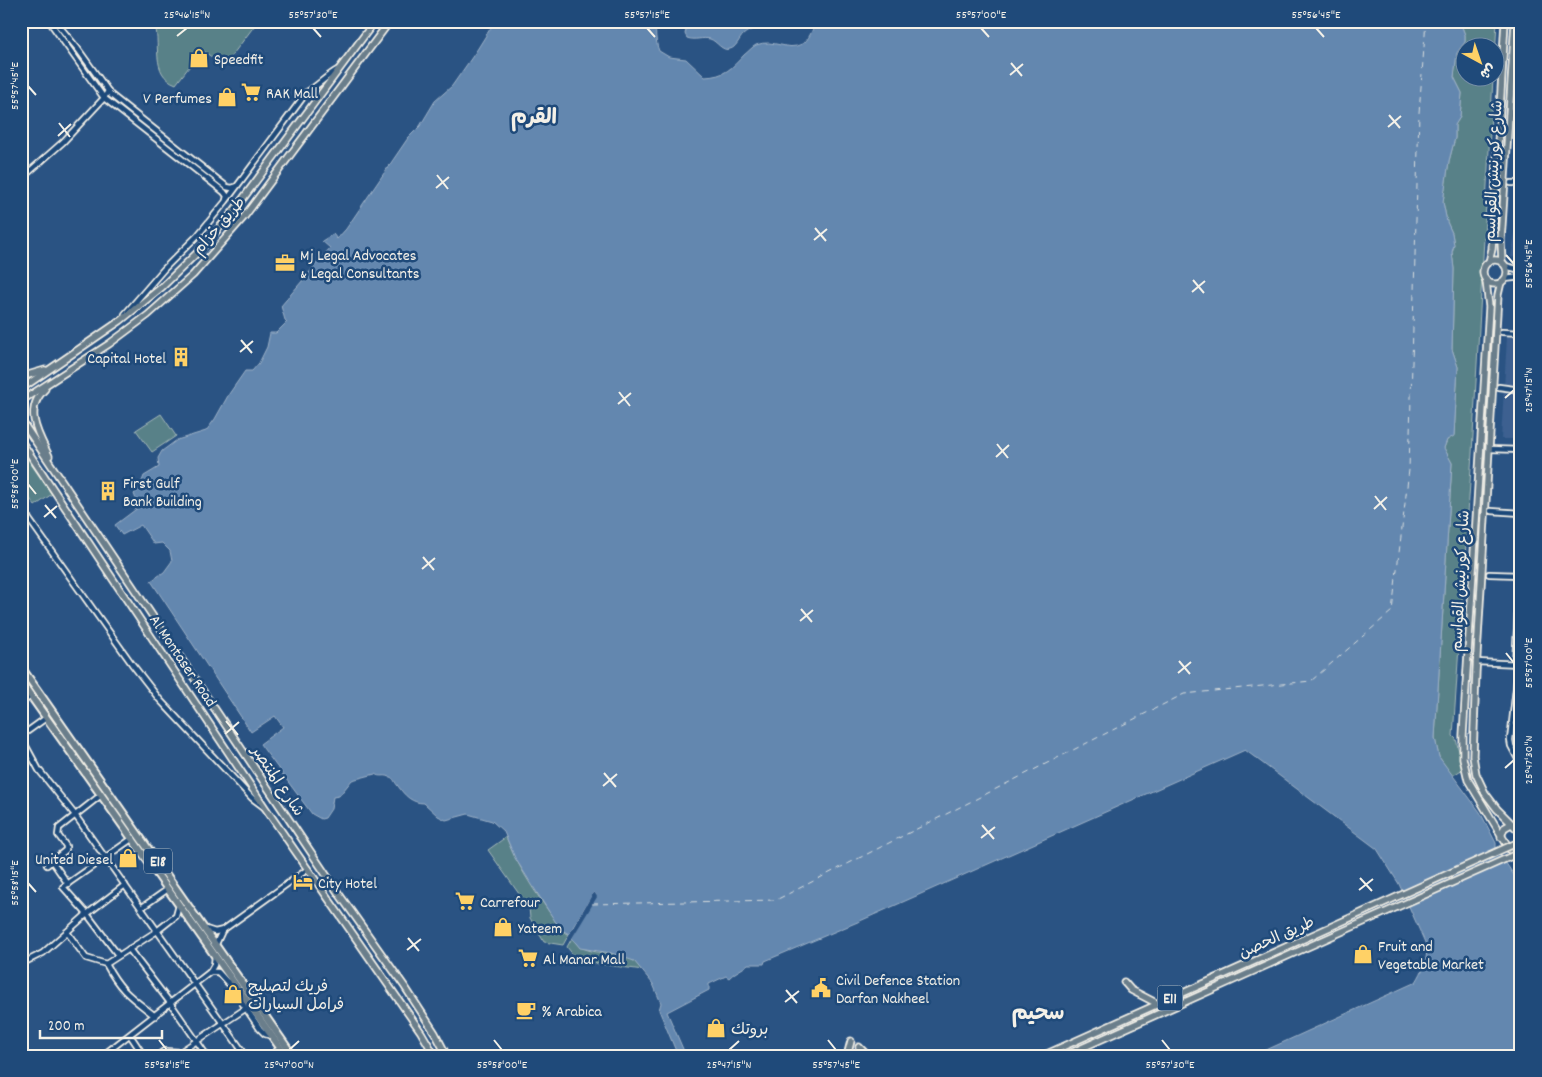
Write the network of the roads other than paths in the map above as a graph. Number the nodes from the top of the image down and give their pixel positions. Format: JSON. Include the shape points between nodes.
{"nodes":[{"id":1,"x":49,"y":21,"type":"edge"},
{"id":2,"x":55,"y":21,"type":"edge"},
{"id":3,"x":374,"y":21,"type":"edge"},
{"id":4,"x":390,"y":21,"type":"edge"},
{"id":5,"x":1505,"y":21,"type":"edge"},
{"id":6,"x":1515,"y":21,"type":"edge"},
{"id":7,"x":339,"y":69,"type":"junction"},
{"id":8,"x":1516,"y":90,"type":"dead end"},
{"id":9,"x":108,"y":91,"type":"junction"},
{"id":10,"x":1521,"y":97,"type":"edge"},
{"id":11,"x":104,"y":98,"type":"junction"},
{"id":12,"x":1521,"y":107,"type":"edge"},
{"id":13,"x":1509,"y":115,"type":"junction"},
{"id":14,"x":21,"y":179,"type":"edge"},
{"id":15,"x":1511,"y":182,"type":"dead end"},
{"id":16,"x":1521,"y":183,"type":"edge"},
{"id":17,"x":236,"y":186,"type":"junction"},
{"id":18,"x":226,"y":201,"type":"junction"},
{"id":19,"x":1489,"y":262,"type":"junction"},
{"id":20,"x":1503,"y":265,"type":"junction"},
{"id":21,"x":1521,"y":270,"type":"edge"},
{"id":22,"x":1521,"y":277,"type":"edge"},
{"id":23,"x":1486,"y":281,"type":"junction"},
{"id":24,"x":1503,"y":281,"type":"junction"},
{"id":25,"x":162,"y":287,"type":"junction"},
{"id":26,"x":146,"y":317,"type":"junction"},
{"id":27,"x":120,"y":321,"type":"junction"},
{"id":28,"x":1502,"y":332,"type":"dead end"},
{"id":29,"x":1521,"y":333,"type":"edge"},
{"id":30,"x":52,"y":368,"type":"junction"},
{"id":31,"x":21,"y":377,"type":"edge"},
{"id":32,"x":55,"y":380,"type":"junction"},
{"id":33,"x":1499,"y":387,"type":"dead end"},
{"id":34,"x":21,"y":389,"type":"edge"},
{"id":35,"x":1521,"y":390,"type":"edge"},
{"id":36,"x":21,"y":401,"type":"edge"},
{"id":37,"x":21,"y":420,"type":"edge"},
{"id":38,"x":21,"y":441,"type":"edge"},
{"id":39,"x":21,"y":446,"type":"edge"},
{"id":40,"x":1490,"y":449,"type":"junction"},
{"id":41,"x":1521,"y":450,"type":"edge"},
{"id":42,"x":29,"y":454,"type":"junction"},
{"id":43,"x":57,"y":474,"type":"junction"},
{"id":44,"x":21,"y":508,"type":"edge"},
{"id":45,"x":1491,"y":511,"type":"dead end"},
{"id":46,"x":1521,"y":513,"type":"edge"},
{"id":47,"x":28,"y":517,"type":"junction"},
{"id":48,"x":21,"y":521,"type":"edge"},
{"id":49,"x":1521,"y":560,"type":"edge"},
{"id":50,"x":1489,"y":574,"type":"dead end"},
{"id":51,"x":1520,"y":575,"type":"edge"},
{"id":52,"x":1520,"y":582,"type":"edge"},
{"id":53,"x":1521,"y":658,"type":"edge"},
{"id":54,"x":1476,"y":662,"type":"junction"},
{"id":55,"x":1514,"y":663,"type":"junction"},
{"id":56,"x":1521,"y":664,"type":"edge"},
{"id":57,"x":21,"y":666,"type":"edge"},
{"id":58,"x":1519,"y":673,"type":"edge"},
{"id":59,"x":1475,"y":681,"type":"junction"},
{"id":60,"x":21,"y":682,"type":"edge"},
{"id":61,"x":1481,"y":687,"type":"dead end"},
{"id":62,"x":31,"y":696,"type":"junction"},
{"id":63,"x":21,"y":703,"type":"edge"},
{"id":64,"x":46,"y":718,"type":"junction"},
{"id":65,"x":21,"y":736,"type":"edge"},
{"id":66,"x":1521,"y":765,"type":"edge"},
{"id":67,"x":102,"y":796,"type":"junction"},
{"id":68,"x":266,"y":808,"type":"junction"},
{"id":69,"x":75,"y":816,"type":"junction"},
{"id":70,"x":1521,"y":822,"type":"edge"},
{"id":71,"x":1512,"y":824,"type":"junction"},
{"id":72,"x":1521,"y":833,"type":"edge"},
{"id":73,"x":1501,"y":837,"type":"junction"},
{"id":74,"x":133,"y":838,"type":"junction"},
{"id":75,"x":1521,"y":841,"type":"edge"},
{"id":76,"x":1521,"y":852,"type":"edge"},
{"id":77,"x":106,"y":857,"type":"junction"},
{"id":78,"x":308,"y":868,"type":"junction"},
{"id":79,"x":1521,"y":868,"type":"edge"},
{"id":80,"x":68,"y":884,"type":"junction"},
{"id":81,"x":126,"y":885,"type":"junction"},
{"id":82,"x":168,"y":889,"type":"junction"},
{"id":83,"x":179,"y":905,"type":"junction"},
{"id":84,"x":141,"y":908,"type":"junction"},
{"id":85,"x":87,"y":914,"type":"junction"},
{"id":86,"x":176,"y":916,"type":"junction"},
{"id":87,"x":187,"y":916,"type":"junction"},
{"id":88,"x":206,"y":929,"type":"junction"},
{"id":89,"x":222,"y":930,"type":"junction"},
{"id":90,"x":157,"y":931,"type":"junction"},
{"id":91,"x":67,"y":932,"type":"junction"},
{"id":92,"x":216,"y":944,"type":"junction"},
{"id":93,"x":129,"y":948,"type":"junction"},
{"id":94,"x":118,"y":955,"type":"junction"},
{"id":95,"x":214,"y":955,"type":"junction"},
{"id":96,"x":21,"y":964,"type":"edge"},
{"id":97,"x":106,"y":964,"type":"junction"},
{"id":98,"x":210,"y":972,"type":"junction"},
{"id":99,"x":228,"y":982,"type":"junction"},
{"id":100,"x":1124,"y":982,"type":"dead end"},
{"id":101,"x":195,"y":985,"type":"junction"},
{"id":102,"x":236,"y":985,"type":"junction"},
{"id":103,"x":170,"y":1004,"type":"junction"},
{"id":104,"x":1158,"y":1004,"type":"junction"},
{"id":105,"x":245,"y":1009,"type":"junction"},
{"id":106,"x":155,"y":1016,"type":"junction"},
{"id":107,"x":223,"y":1024,"type":"junction"},
{"id":108,"x":422,"y":1034,"type":"junction"},
{"id":109,"x":130,"y":1035,"type":"junction"},
{"id":110,"x":272,"y":1036,"type":"junction"},
{"id":111,"x":851,"y":1041,"type":"dead end"},
{"id":112,"x":197,"y":1042,"type":"junction"},
{"id":113,"x":444,"y":1047,"type":"junction"},
{"id":114,"x":860,"y":1047,"type":"dead end"},
{"id":115,"x":242,"y":1050,"type":"junction"},
{"id":116,"x":283,"y":1053,"type":"edge"},
{"id":117,"x":102,"y":1056,"type":"edge"},
{"id":118,"x":144,"y":1056,"type":"edge"},
{"id":119,"x":157,"y":1056,"type":"edge"},
{"id":120,"x":207,"y":1056,"type":"edge"},
{"id":121,"x":233,"y":1056,"type":"edge"},
{"id":122,"x":246,"y":1056,"type":"edge"},
{"id":123,"x":271,"y":1056,"type":"edge"},
{"id":124,"x":293,"y":1056,"type":"edge"},
{"id":125,"x":435,"y":1056,"type":"edge"},
{"id":126,"x":447,"y":1056,"type":"edge"},
{"id":127,"x":847,"y":1056,"type":"edge"},
{"id":128,"x":868,"y":1056,"type":"edge"},
{"id":129,"x":1042,"y":1056,"type":"edge"},
{"id":130,"x":1064,"y":1056,"type":"edge"}],
"edges":[{"from":1,"to":11,"type":"street"},
{"from":2,"to":9,"type":"street"},
{"from":3,"to":7,"type":"main road","name":"طريق خزام"},
{"from":4,"to":26,"type":"main road","name":"طريق خزام","via":[[234,230],[193,275]]},
{"from":5,"to":19,"type":"main road","name":"شارع كورنيش القواسم"},
{"from":6,"to":13,"type":"main road","name":"شارع كورنيش القواسم"},
{"from":7,"to":17,"type":"street","via":[[328,74],[308,92]]},
{"from":7,"to":25,"type":"main road","name":"طريق خزام","via":[[233,212]]},
{"from":8,"to":10,"type":"street"},
{"from":9,"to":11,"type":"street"},
{"from":9,"to":17,"type":"street","via":[[125,108],[227,187]]},
{"from":11,"to":14,"type":"street","via":[[63,142]]},
{"from":11,"to":18,"type":"street","via":[[224,192]]},
{"from":12,"to":13,"type":"street"},
{"from":13,"to":20,"type":"main road","name":"شارع كورنيش القواسم","via":[[1501,241]]},
{"from":15,"to":16,"type":"street"},
{"from":17,"to":18,"type":"street"},
{"from":18,"to":27,"type":"street"},
{"from":19,"to":20,"type":"main road"},
{"from":19,"to":23,"type":"main road","via":[[1483,271]]},
{"from":20,"to":21,"type":"street"},
{"from":20,"to":24,"type":"main road","via":[[1506,275]]},
{"from":22,"to":24,"type":"street"},
{"from":23,"to":24,"type":"main road","via":[[1494,284]]},
{"from":23,"to":73,"type":"main road","name":"شارع كورنيش القواسم","via":[[1489,307],[1463,751],[1468,780]]},
{"from":24,"to":40,"type":"main road","name":"شارع كورنيش القواسم","via":[[1498,295]]},
{"from":25,"to":26,"type":"main road","via":[[158,295],[142,308]]},
{"from":25,"to":27,"type":"main road","name":"طريق خزام"},
{"from":26,"to":32,"type":"main road","name":"طريق خزام"},
{"from":27,"to":30,"type":"main road","name":"طريق خزام"},
{"from":28,"to":29,"type":"street"},
{"from":30,"to":31,"type":"main road"},
{"from":30,"to":34,"type":"main road","name":"طريق خزام"},
{"from":32,"to":36,"type":"main road","name":"طريق خزام"},
{"from":32,"to":43,"type":"main road","via":[[39,395],[34,415],[35,428]]},
{"from":33,"to":35,"type":"street"},
{"from":37,"to":43,"type":"main road","name":"شارع المنتصر"},
{"from":38,"to":42,"type":"main road"},
{"from":39,"to":42,"type":"main road"},
{"from":40,"to":41,"type":"street"},
{"from":40,"to":54,"type":"main road","name":"شارع كورنيش القواسم"},
{"from":42,"to":68,"type":"main road","name":"Al Montaser Road"},
{"from":43,"to":113,"type":"main road","name":"شارع المنتصر"},
{"from":44,"to":47,"type":"street"},
{"from":45,"to":46,"type":"street"},
{"from":47,"to":48,"type":"street"},
{"from":47,"to":68,"type":"street","via":[[160,700],[252,798]]},
{"from":49,"to":51,"type":"street"},
{"from":50,"to":51,"type":"street"},
{"from":51,"to":52,"type":"street"},
{"from":52,"to":55,"type":"street"},
{"from":53,"to":55,"type":"street"},
{"from":54,"to":55,"type":"street"},
{"from":54,"to":59,"type":"main road","name":"شارع كورنيش القواسم"},
{"from":55,"to":56,"type":"street"},
{"from":55,"to":58,"type":"street"},
{"from":57,"to":88,"type":"highway","number":"E18"},
{"from":58,"to":66,"type":"street","via":[[1510,740]]},
{"from":59,"to":61,"type":"main road"},
{"from":59,"to":71,"type":"main road","name":"شارع كورنيش القواسم","via":[[1473,756],[1476,774],[1485,793]]},
{"from":60,"to":62,"type":"highway","number":"E18"},
{"from":62,"to":63,"type":"street"},
{"from":62,"to":64,"type":"highway","number":"E18"},
{"from":64,"to":65,"type":"street"},
{"from":64,"to":67,"type":"highway","number":"E18"},
{"from":65,"to":69,"type":"street","via":[[41,773]]},
{"from":67,"to":69,"type":"street"},
{"from":67,"to":74,"type":"highway","number":"E18"},
{"from":68,"to":78,"type":"main road","name":"Al Montaser Road"},
{"from":69,"to":77,"type":"street"},
{"from":69,"to":80,"type":"street","via":[[57,830],[66,850],[49,863]]},
{"from":70,"to":71,"type":"street"},
{"from":71,"to":72,"type":"main road","name":"شارع كورنيش القواسم"},
{"from":71,"to":73,"type":"main road","via":[[1504,828]]},
{"from":73,"to":79,"type":"main road","name":"شارع كورنيش القواسم"},
{"from":74,"to":77,"type":"street"},
{"from":74,"to":82,"type":"highway","number":"E18"},
{"from":75,"to":104,"type":"main road","name":"طريق الحصن","number":"E11","bridge":true},
{"from":76,"to":130,"type":"main road","name":"طريق الحصن","number":"E11","bridge":true},
{"from":77,"to":80,"type":"street"},
{"from":77,"to":81,"type":"street"},
{"from":78,"to":89,"type":"street"},
{"from":78,"to":108,"type":"main road","name":"Al Montaser Road"},
{"from":80,"to":85,"type":"street","via":[[64,887]]},
{"from":81,"to":84,"type":"street"},
{"from":81,"to":85,"type":"street"},
{"from":82,"to":83,"type":"highway","number":"E18"},
{"from":82,"to":84,"type":"street"},
{"from":83,"to":86,"type":"street"},
{"from":83,"to":87,"type":"highway","number":"E18"},
{"from":84,"to":90,"type":"street"},
{"from":85,"to":91,"type":"street"},
{"from":85,"to":94,"type":"street"},
{"from":86,"to":87,"type":"street"},
{"from":86,"to":90,"type":"street"},
{"from":87,"to":95,"type":"highway","number":"E18"},
{"from":88,"to":89,"type":"street"},
{"from":88,"to":92,"type":"highway","number":"E18"},
{"from":89,"to":92,"type":"street"},
{"from":90,"to":93,"type":"street"},
{"from":90,"to":101,"type":"street"},
{"from":91,"to":96,"type":"street","via":[[43,953]]},
{"from":91,"to":97,"type":"street","via":[[86,958]]},
{"from":92,"to":124,"type":"highway","number":"E18"},
{"from":93,"to":94,"type":"street"},
{"from":93,"to":103,"type":"street"},
{"from":94,"to":97,"type":"street"},
{"from":95,"to":98,"type":"street"},
{"from":95,"to":102,"type":"highway","number":"E18"},
{"from":97,"to":106,"type":"street","via":[[125,993]]},
{"from":98,"to":99,"type":"street","via":[[218,972]]},
{"from":98,"to":101,"type":"street"},
{"from":99,"to":102,"type":"street"},
{"from":99,"to":105,"type":"street"},
{"from":100,"to":104,"type":"main road"},
{"from":101,"to":103,"type":"street"},
{"from":101,"to":107,"type":"street"},
{"from":102,"to":110,"type":"highway","number":"E18"},
{"from":103,"to":106,"type":"street"},
{"from":103,"to":112,"type":"street"},
{"from":104,"to":129,"type":"main road","name":"طريق الحصن","number":"E11"},
{"from":105,"to":107,"type":"street"},
{"from":105,"to":110,"type":"street","via":[[262,1031]]},
{"from":106,"to":109,"type":"street"},
{"from":107,"to":112,"type":"street"},
{"from":107,"to":115,"type":"street"},
{"from":108,"to":113,"type":"main road","via":[[438,1050]]},
{"from":108,"to":125,"type":"main road","name":"Al Montaser Road"},
{"from":109,"to":117,"type":"street"},
{"from":109,"to":118,"type":"street"},
{"from":110,"to":116,"type":"highway","number":"E18"},
{"from":111,"to":127,"type":"main road"},
{"from":112,"to":119,"type":"street","via":[[180,1052],[164,1051]]},
{"from":112,"to":120,"type":"street"},
{"from":113,"to":126,"type":"main road","name":"شارع المنتصر"},
{"from":114,"to":128,"type":"main road"},
{"from":115,"to":121,"type":"street"},
{"from":115,"to":122,"type":"street"},
{"from":116,"to":123,"type":"street"}]}
